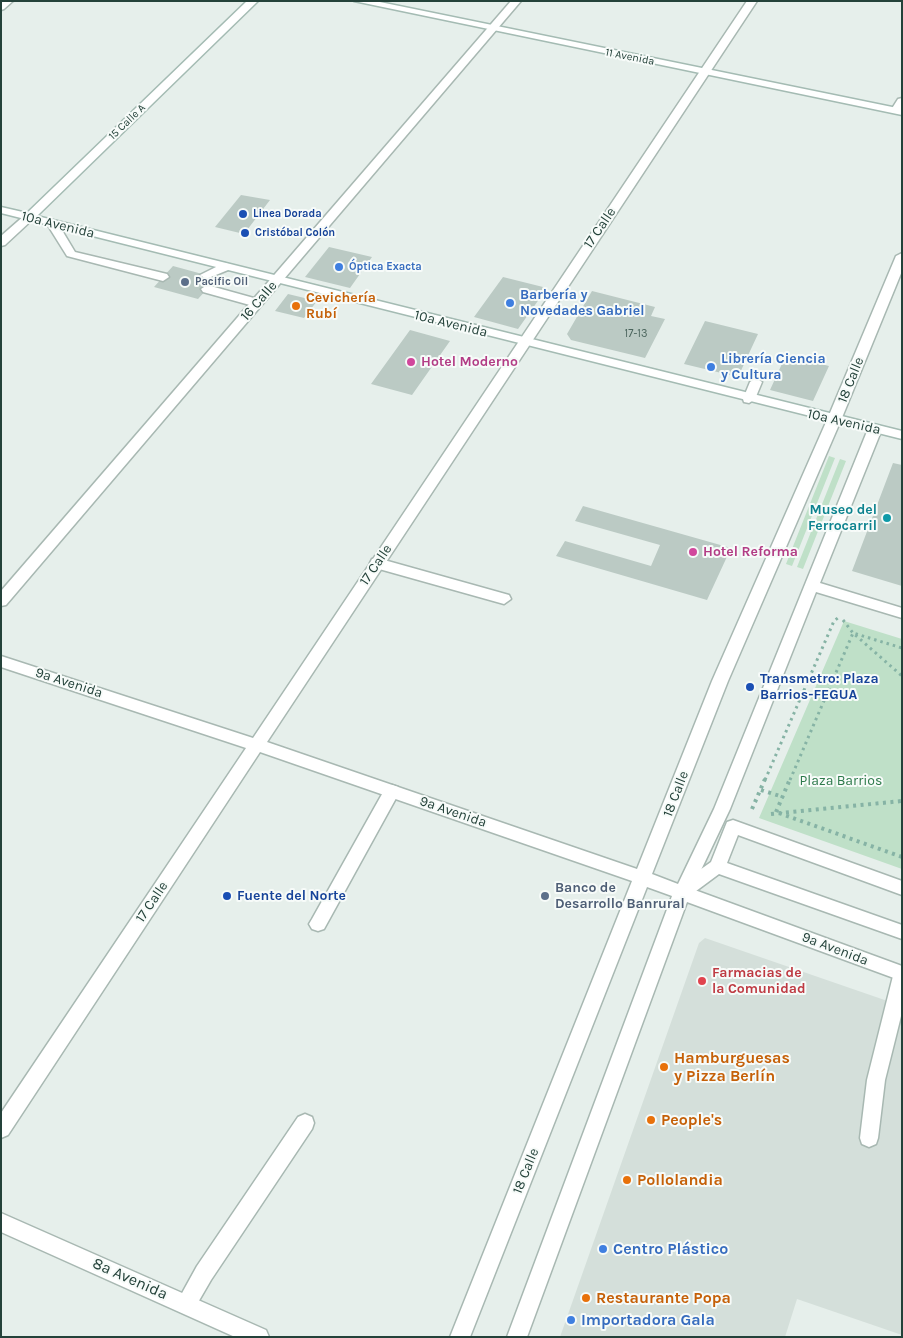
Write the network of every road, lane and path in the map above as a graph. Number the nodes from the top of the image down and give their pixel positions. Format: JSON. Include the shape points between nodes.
{"nodes":[{"id":1,"x":8,"y":1,"type":"edge"},
{"id":2,"x":253,"y":1,"type":"edge"},
{"id":3,"x":359,"y":1,"type":"edge"},
{"id":4,"x":516,"y":1,"type":"edge"},
{"id":5,"x":752,"y":1,"type":"edge"},
{"id":6,"x":1,"y":7,"type":"edge"},
{"id":7,"x":493,"y":28,"type":"junction"},
{"id":8,"x":704,"y":72,"type":"junction"},
{"id":9,"x":902,"y":100,"type":"edge"},
{"id":10,"x":899,"y":111,"type":"edge"},
{"id":11,"x":1,"y":210,"type":"edge"},
{"id":12,"x":29,"y":217,"type":"junction"},
{"id":13,"x":53,"y":224,"type":"junction"},
{"id":14,"x":1,"y":243,"type":"edge"},
{"id":15,"x":902,"y":256,"type":"edge"},
{"id":16,"x":224,"y":267,"type":"junction"},
{"id":17,"x":206,"y":275,"type":"dead end"},
{"id":18,"x":163,"y":277,"type":"dead end"},
{"id":19,"x":276,"y":280,"type":"junction"},
{"id":20,"x":207,"y":289,"type":"dead end"},
{"id":21,"x":257,"y":303,"type":"junction"},
{"id":22,"x":524,"y":342,"type":"junction"},
{"id":23,"x":756,"y":382,"type":"dead end"},
{"id":24,"x":749,"y":399,"type":"junction"},
{"id":25,"x":834,"y":420,"type":"junction"},
{"id":26,"x":875,"y":429,"type":"junction"},
{"id":27,"x":902,"y":435,"type":"edge"},
{"id":28,"x":377,"y":563,"type":"junction"},
{"id":29,"x":812,"y":586,"type":"junction"},
{"id":30,"x":504,"y":598,"type":"dead end"},
{"id":31,"x":1,"y":601,"type":"edge"},
{"id":32,"x":902,"y":613,"type":"edge"},
{"id":33,"x":853,"y":633,"type":"junction"},
{"id":34,"x":902,"y":648,"type":"edge"},
{"id":35,"x":1,"y":661,"type":"edge"},
{"id":36,"x":902,"y":676,"type":"edge"},
{"id":37,"x":257,"y":744,"type":"junction"},
{"id":38,"x":761,"y":790,"type":"junction"},
{"id":39,"x":392,"y":791,"type":"junction"},
{"id":40,"x":783,"y":797,"type":"junction"},
{"id":41,"x":902,"y":801,"type":"edge"},
{"id":42,"x":751,"y":811,"type":"dead end"},
{"id":43,"x":776,"y":812,"type":"junction"},
{"id":44,"x":902,"y":857,"type":"edge"},
{"id":45,"x":717,"y":866,"type":"junction"},
{"id":46,"x":643,"y":878,"type":"junction"},
{"id":47,"x":902,"y":888,"type":"edge"},
{"id":48,"x":682,"y":892,"type":"junction"},
{"id":49,"x":318,"y":924,"type":"dead end"},
{"id":50,"x":902,"y":932,"type":"edge"},
{"id":51,"x":902,"y":975,"type":"edge"},
{"id":52,"x":305,"y":1123,"type":"dead end"},
{"id":53,"x":1,"y":1130,"type":"edge"},
{"id":54,"x":869,"y":1138,"type":"dead end"},
{"id":55,"x":1,"y":1222,"type":"edge"},
{"id":56,"x":186,"y":1304,"type":"junction"},
{"id":57,"x":259,"y":1337,"type":"edge"},
{"id":58,"x":460,"y":1337,"type":"edge"},
{"id":59,"x":517,"y":1337,"type":"edge"}],
"edges":[{"from":1,"to":6,"type":"street"},
{"from":2,"to":12,"type":"street","name":"15 Calle A"},
{"from":3,"to":7,"type":"street","name":"11 Avenida"},
{"from":4,"to":7,"type":"street","name":"16 Calle"},
{"from":5,"to":8,"type":"street","name":"17 Calle"},
{"from":7,"to":8,"type":"street","name":"11 Avenida"},
{"from":7,"to":19,"type":"street","name":"16 Calle"},
{"from":8,"to":10,"type":"street","name":"11 Avenida"},
{"from":8,"to":22,"type":"street","name":"17 Calle"},
{"from":9,"to":10,"type":"street"},
{"from":11,"to":12,"type":"street","name":"10a Avenida"},
{"from":12,"to":13,"type":"street","name":"10a Avenida"},
{"from":12,"to":14,"type":"street","name":"15 Calle A"},
{"from":13,"to":16,"type":"street","name":"10a Avenida"},
{"from":13,"to":18,"type":"street","via":[[71,254]]},
{"from":15,"to":25,"type":"street","name":"18 Calle"},
{"from":16,"to":17,"type":"street"},
{"from":16,"to":19,"type":"street","name":"10a Avenida"},
{"from":19,"to":21,"type":"street","name":"16 Calle"},
{"from":19,"to":22,"type":"street","name":"10a Avenida"},
{"from":20,"to":21,"type":"street"},
{"from":21,"to":31,"type":"street","name":"16 Calle"},
{"from":22,"to":24,"type":"street","name":"10a Avenida"},
{"from":22,"to":28,"type":"street","name":"17 Calle"},
{"from":23,"to":24,"type":"street"},
{"from":24,"to":25,"type":"street","name":"10a Avenida"},
{"from":25,"to":26,"type":"street","name":"10a Avenida"},
{"from":25,"to":46,"type":"street","name":"18 Calle","via":[[720,681]]},
{"from":26,"to":27,"type":"street","name":"10a Avenida"},
{"from":26,"to":29,"type":"street"},
{"from":28,"to":30,"type":"street"},
{"from":28,"to":37,"type":"street","name":"17 Calle"},
{"from":29,"to":32,"type":"street"},
{"from":29,"to":48,"type":"street","via":[[722,810]]},
{"from":33,"to":34,"type":"path"},
{"from":33,"to":36,"type":"path"},
{"from":33,"to":38,"type":"path","via":[[842,616],[834,620]]},
{"from":33,"to":40,"type":"path"},
{"from":35,"to":37,"type":"street","name":"9a Avenida"},
{"from":37,"to":39,"type":"street","name":"9a Avenida"},
{"from":37,"to":53,"type":"street","name":"17 Calle"},
{"from":38,"to":40,"type":"path"},
{"from":38,"to":42,"type":"path"},
{"from":39,"to":46,"type":"street","name":"9a Avenida"},
{"from":39,"to":49,"type":"street"},
{"from":40,"to":43,"type":"path"},
{"from":41,"to":43,"type":"path"},
{"from":43,"to":44,"type":"path"},
{"from":45,"to":47,"type":"street","via":[[732,827]]},
{"from":45,"to":48,"type":"street"},
{"from":45,"to":50,"type":"street"},
{"from":46,"to":48,"type":"street","name":"9a Avenida"},
{"from":46,"to":58,"type":"street","name":"18 Calle"},
{"from":48,"to":51,"type":"street","name":"9a Avenida"},
{"from":48,"to":59,"type":"street"},
{"from":51,"to":54,"type":"street","via":[[876,1080]]},
{"from":52,"to":56,"type":"street"},
{"from":55,"to":56,"type":"street","name":"8a Avenida"},
{"from":56,"to":57,"type":"street","name":"8a Avenida"}]}
